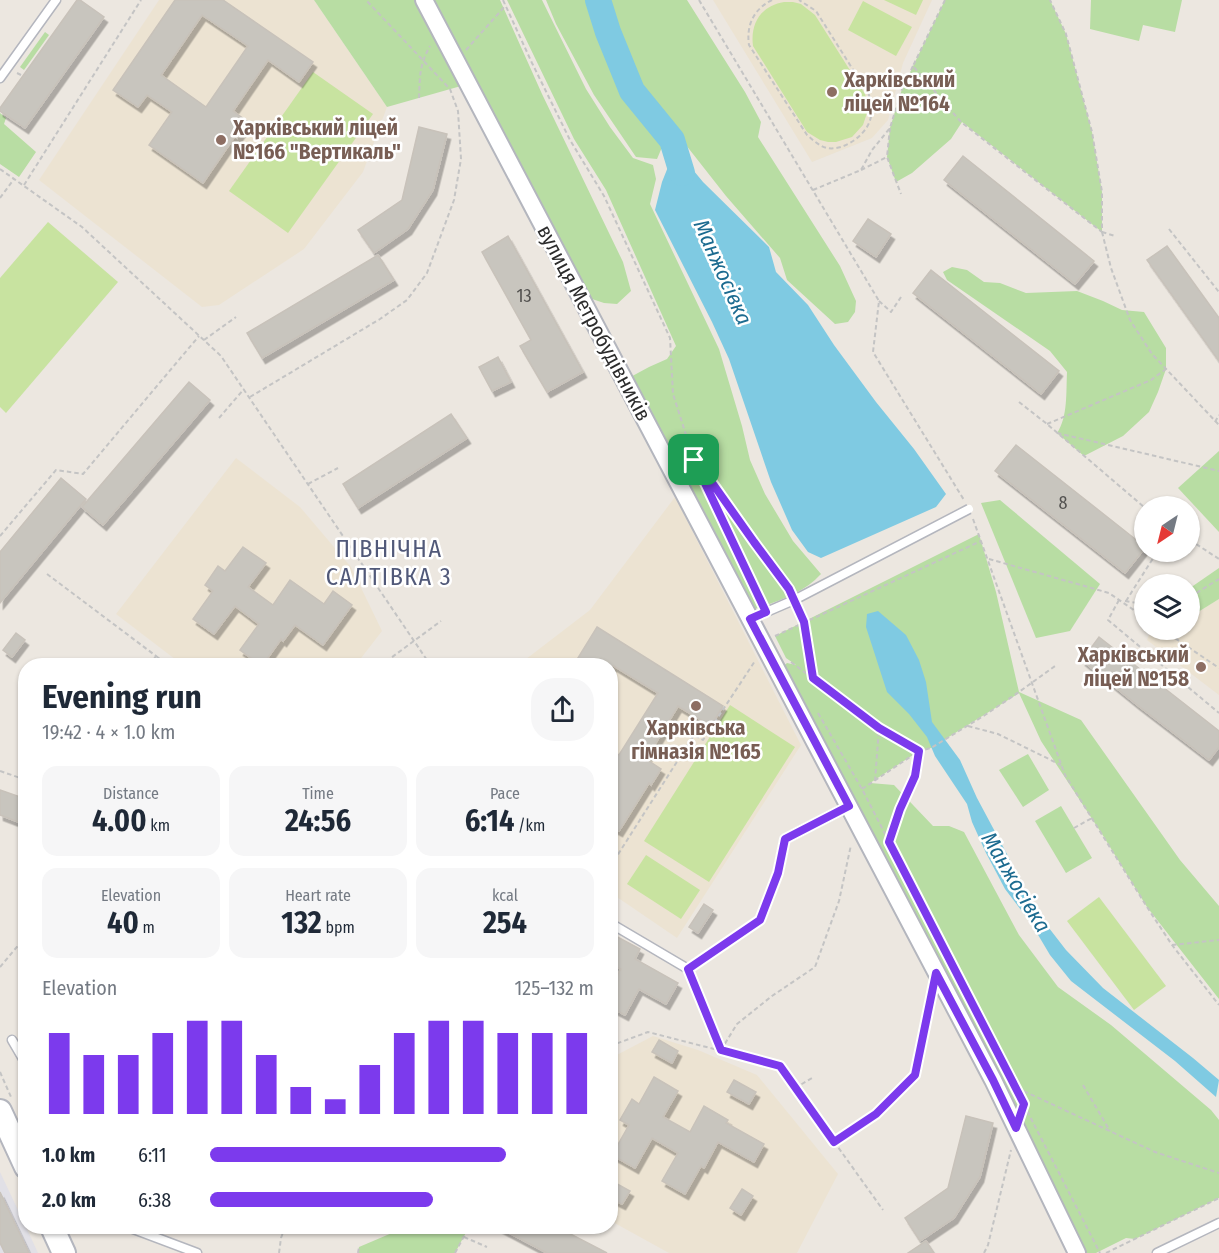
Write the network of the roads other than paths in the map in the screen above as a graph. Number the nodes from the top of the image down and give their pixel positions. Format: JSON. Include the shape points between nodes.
{"nodes":[{"id":1,"x":56,"y":0,"type":"edge"},
{"id":2,"x":424,"y":0,"type":"edge"},
{"id":3,"x":0,"y":78,"type":"edge"},
{"id":4,"x":969,"y":509,"type":"dead end"},
{"id":5,"x":750,"y":619,"type":"junction"},
{"id":6,"x":852,"y":813,"type":"junction"},
{"id":7,"x":618,"y":928,"type":"edge"},
{"id":8,"x":12,"y":1040,"type":"dead end"},
{"id":9,"x":18,"y":1050,"type":"edge"},
{"id":10,"x":0,"y":1111,"type":"edge"},
{"id":11,"x":18,"y":1150,"type":"edge"},
{"id":12,"x":1219,"y":1222,"type":"edge"},
{"id":13,"x":55,"y":1234,"type":"edge"},
{"id":14,"x":147,"y":1234,"type":"edge"},
{"id":15,"x":64,"y":1253,"type":"edge"},
{"id":16,"x":198,"y":1253,"type":"edge"},
{"id":17,"x":1077,"y":1253,"type":"edge"},
{"id":18,"x":1157,"y":1253,"type":"edge"}],
"edges":[{"from":1,"to":3,"type":"lane"},
{"from":2,"to":5,"type":"street","name":"вулиця Метробудівників"},
{"from":4,"to":5,"type":"lane","bridge":true},
{"from":5,"to":6,"type":"street","name":"вулиця Метробудівників"},
{"from":6,"to":7,"type":"lane","via":[[785,839],[778,873],[760,920],[688,969]]},
{"from":6,"to":17,"type":"street","name":"вулиця Метробудівників","via":[[993,1080]]},
{"from":8,"to":9,"type":"lane"},
{"from":10,"to":11,"type":"main road"},
{"from":12,"to":18,"type":"lane"},
{"from":13,"to":15,"type":"main road"},
{"from":14,"to":16,"type":"lane"}]}
